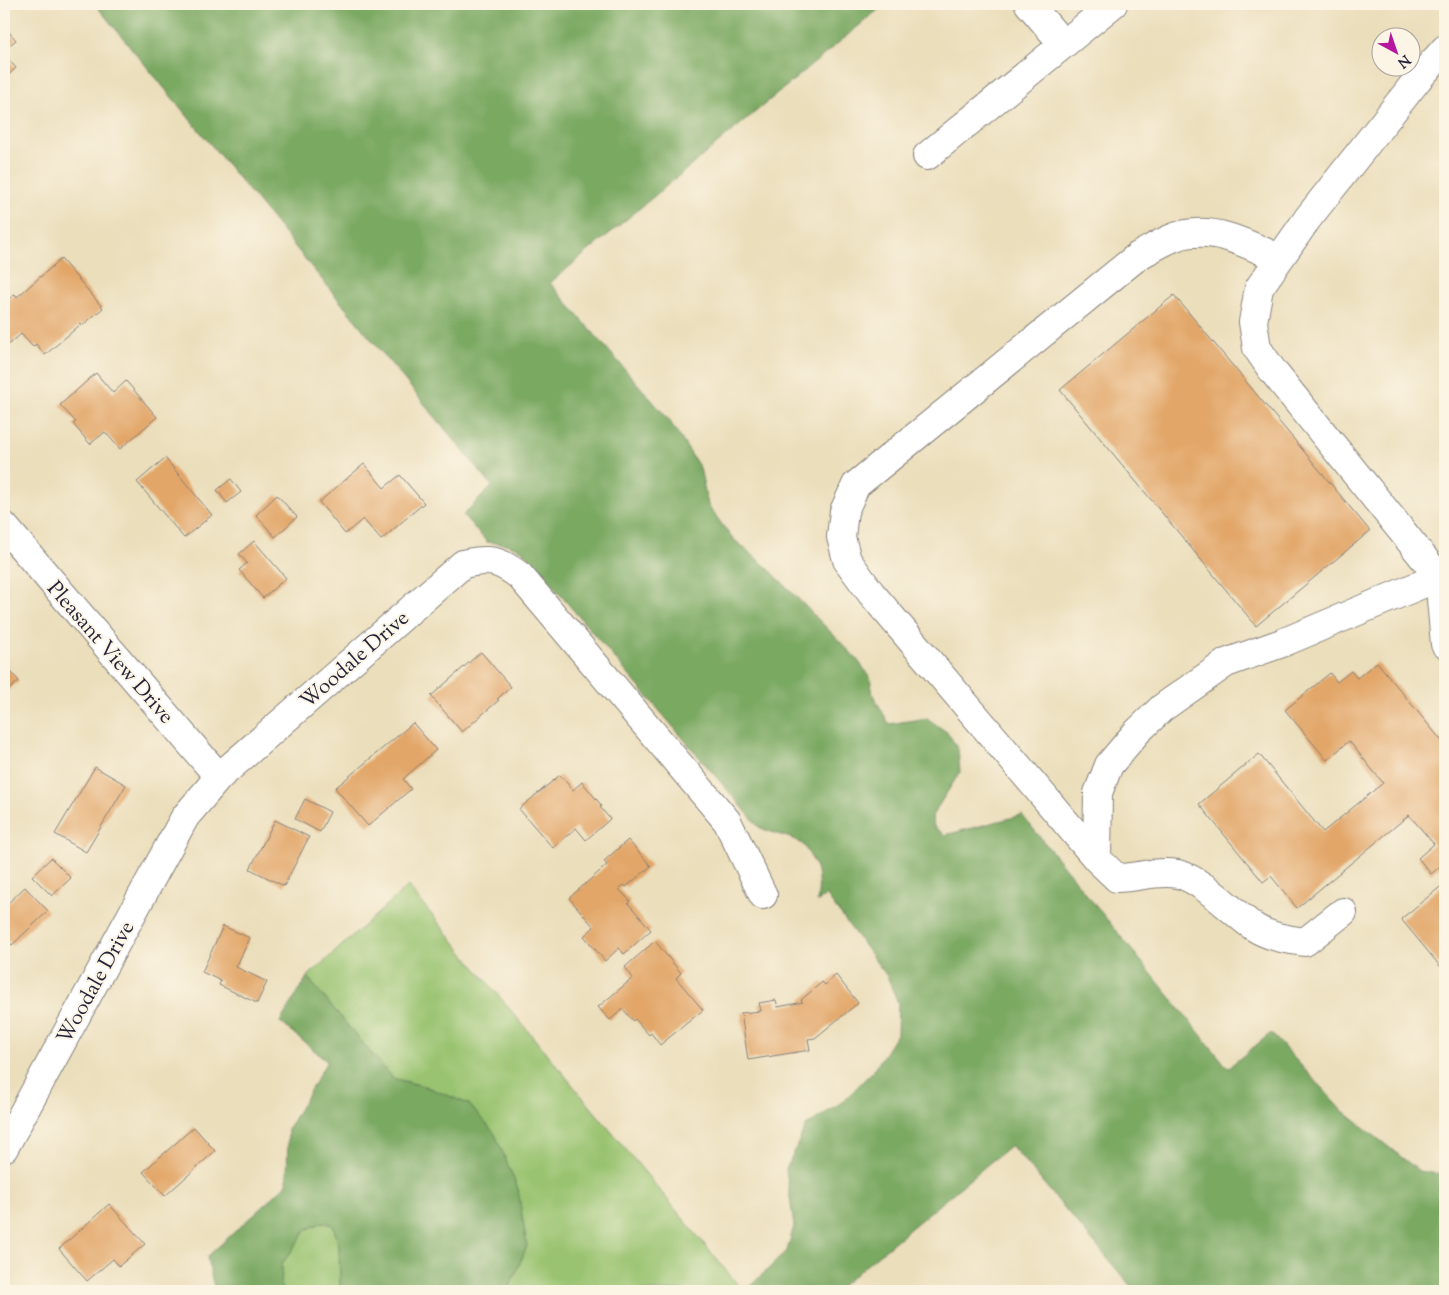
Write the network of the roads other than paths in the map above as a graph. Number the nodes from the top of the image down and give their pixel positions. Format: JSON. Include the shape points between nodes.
{"nodes":[{"id":1,"x":1029,"y":4,"type":"edge"},
{"id":2,"x":1112,"y":4,"type":"edge"},
{"id":3,"x":1063,"y":44,"type":"junction"},
{"id":4,"x":1445,"y":50,"type":"edge"},
{"id":5,"x":927,"y":156,"type":"dead end"},
{"id":6,"x":1279,"y":258,"type":"junction"},
{"id":7,"x":4,"y":526,"type":"edge"},
{"id":8,"x":1439,"y":577,"type":"junction"},
{"id":9,"x":1445,"y":634,"type":"edge"},
{"id":10,"x":219,"y":776,"type":"junction"},
{"id":11,"x":1097,"y":860,"type":"junction"},
{"id":12,"x":763,"y":895,"type":"dead end"},
{"id":13,"x":1343,"y":912,"type":"dead end"},
{"id":14,"x":4,"y":1148,"type":"edge"}],
"edges":[{"from":1,"to":3,"type":"street"},
{"from":2,"to":3,"type":"street"},
{"from":3,"to":5,"type":"street"},
{"from":4,"to":6,"type":"street","via":[[1412,87]]},
{"from":6,"to":8,"type":"street","via":[[1259,288],[1253,322],[1257,348]]},
{"from":6,"to":11,"type":"street","via":[[1229,236],[1194,232],[1167,240],[1138,256],[856,485],[844,510],[841,537],[847,560],[871,593]]},
{"from":7,"to":10,"type":"street","name":"Pleasant View Drive"},
{"from":8,"to":9,"type":"street"},
{"from":8,"to":11,"type":"street","via":[[1226,663],[1162,708],[1109,765],[1098,793]]},
{"from":10,"to":12,"type":"street","name":"Woodale Drive","via":[[464,564],[480,560],[504,564],[520,576],[727,821]]},
{"from":10,"to":14,"type":"street","name":"Woodale Drive","via":[[185,817]]},
{"from":11,"to":13,"type":"street","via":[[1116,878],[1158,872],[1191,878],[1255,928],[1278,938],[1305,942]]}]}
